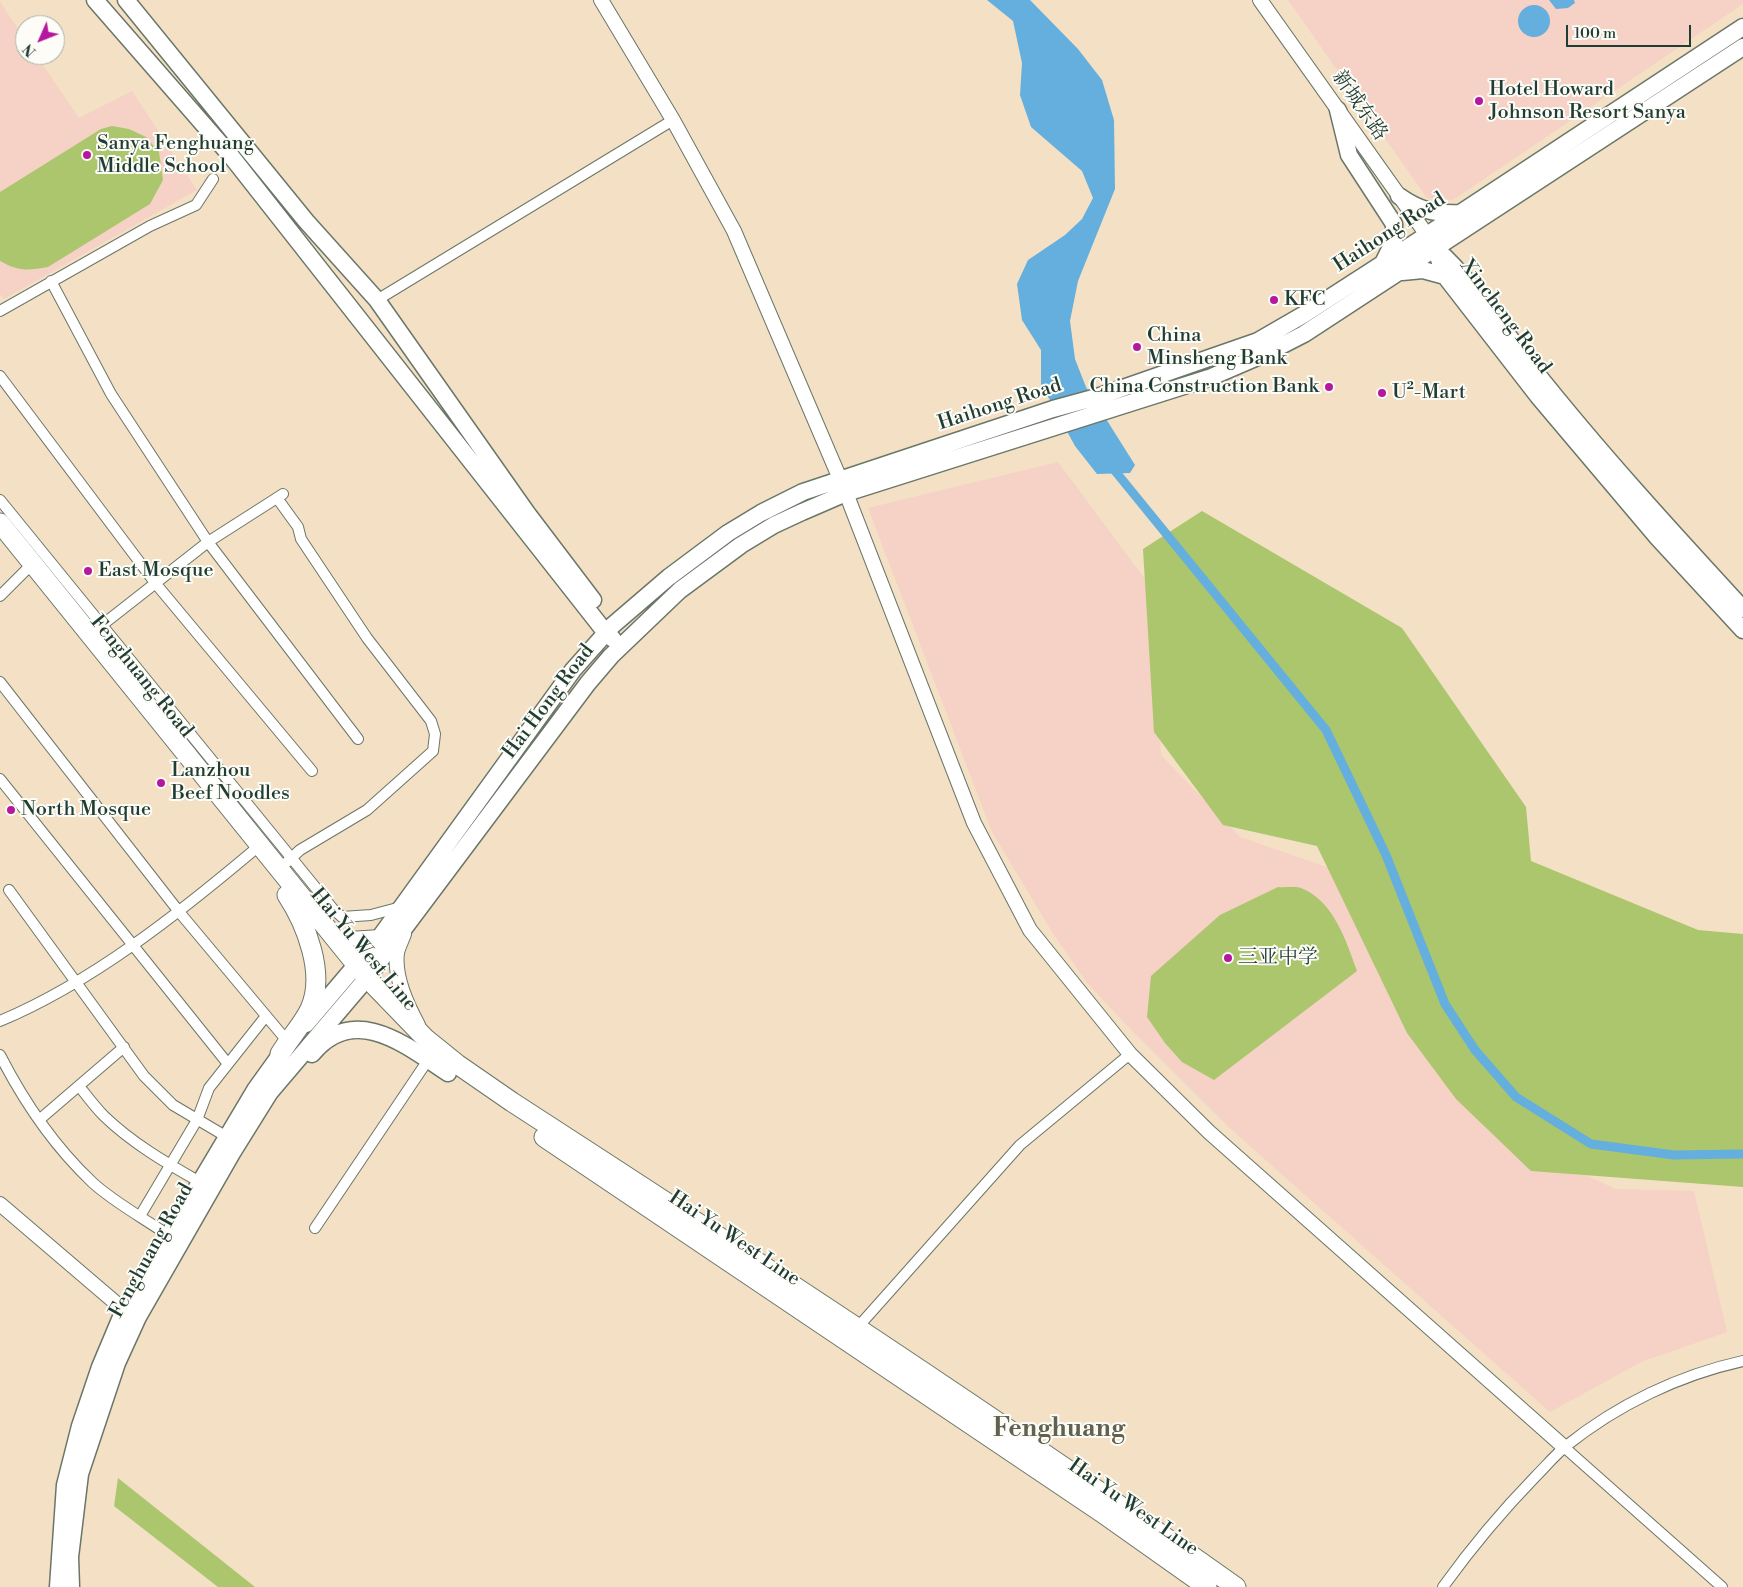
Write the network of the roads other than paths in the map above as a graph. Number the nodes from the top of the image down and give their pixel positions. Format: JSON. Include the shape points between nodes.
{"nodes":[{"id":1,"x":95,"y":0,"type":"edge"},
{"id":2,"x":126,"y":0,"type":"edge"},
{"id":3,"x":601,"y":0,"type":"edge"},
{"id":4,"x":1260,"y":0,"type":"edge"},
{"id":5,"x":1743,"y":27,"type":"edge"},
{"id":6,"x":1743,"y":47,"type":"edge"},
{"id":7,"x":1338,"y":110,"type":"junction"},
{"id":8,"x":673,"y":120,"type":"junction"},
{"id":9,"x":213,"y":179,"type":"dead end"},
{"id":10,"x":1398,"y":196,"type":"junction"},
{"id":11,"x":1459,"y":213,"type":"junction"},
{"id":12,"x":1476,"y":222,"type":"junction"},
{"id":13,"x":1431,"y":241,"type":"junction"},
{"id":14,"x":1389,"y":269,"type":"junction"},
{"id":15,"x":1451,"y":272,"type":"junction"},
{"id":16,"x":51,"y":281,"type":"junction"},
{"id":17,"x":377,"y":300,"type":"junction"},
{"id":18,"x":0,"y":311,"type":"edge"},
{"id":19,"x":0,"y":376,"type":"edge"},
{"id":20,"x":1100,"y":404,"type":"junction"},
{"id":21,"x":843,"y":486,"type":"junction"},
{"id":22,"x":0,"y":500,"type":"edge"},
{"id":23,"x":0,"y":524,"type":"edge"},
{"id":24,"x":0,"y":540,"type":"edge"},
{"id":25,"x":208,"y":542,"type":"junction"},
{"id":26,"x":28,"y":567,"type":"junction"},
{"id":27,"x":156,"y":584,"type":"junction"},
{"id":28,"x":0,"y":596,"type":"edge"},
{"id":29,"x":1743,"y":609,"type":"edge"},
{"id":30,"x":609,"y":629,"type":"junction"},
{"id":31,"x":96,"y":630,"type":"junction"},
{"id":32,"x":1743,"y":630,"type":"edge"},
{"id":33,"x":623,"y":643,"type":"junction"},
{"id":34,"x":0,"y":682,"type":"edge"},
{"id":35,"x":358,"y":739,"type":"dead end"},
{"id":36,"x":312,"y":771,"type":"dead end"},
{"id":37,"x":0,"y":780,"type":"edge"},
{"id":38,"x":253,"y":851,"type":"junction"},
{"id":39,"x":283,"y":870,"type":"junction"},
{"id":40,"x":9,"y":890,"type":"dead end"},
{"id":41,"x":401,"y":907,"type":"junction"},
{"id":42,"x":180,"y":913,"type":"junction"},
{"id":43,"x":406,"y":929,"type":"junction"},
{"id":44,"x":380,"y":937,"type":"junction"},
{"id":45,"x":334,"y":940,"type":"junction"},
{"id":46,"x":132,"y":945,"type":"junction"},
{"id":47,"x":356,"y":972,"type":"junction"},
{"id":48,"x":77,"y":980,"type":"junction"},
{"id":49,"x":266,"y":1016,"type":"junction"},
{"id":50,"x":0,"y":1021,"type":"edge"},
{"id":51,"x":426,"y":1039,"type":"junction"},
{"id":52,"x":124,"y":1047,"type":"junction"},
{"id":53,"x":284,"y":1048,"type":"junction"},
{"id":54,"x":1130,"y":1054,"type":"junction"},
{"id":55,"x":0,"y":1055,"type":"edge"},
{"id":56,"x":428,"y":1060,"type":"junction"},
{"id":57,"x":228,"y":1064,"type":"junction"},
{"id":58,"x":448,"y":1073,"type":"junction"},
{"id":59,"x":79,"y":1086,"type":"junction"},
{"id":60,"x":39,"y":1120,"type":"junction"},
{"id":61,"x":197,"y":1120,"type":"junction"},
{"id":62,"x":227,"y":1137,"type":"junction"},
{"id":63,"x":232,"y":1153,"type":"junction"},
{"id":64,"x":171,"y":1165,"type":"junction"},
{"id":65,"x":200,"y":1182,"type":"junction"},
{"id":66,"x":0,"y":1204,"type":"edge"},
{"id":67,"x":140,"y":1216,"type":"junction"},
{"id":68,"x":315,"y":1228,"type":"dead end"},
{"id":69,"x":168,"y":1235,"type":"junction"},
{"id":70,"x":131,"y":1313,"type":"junction"},
{"id":71,"x":858,"y":1327,"type":"junction"},
{"id":72,"x":1743,"y":1361,"type":"edge"},
{"id":73,"x":1564,"y":1447,"type":"junction"},
{"id":74,"x":58,"y":1587,"type":"edge"},
{"id":75,"x":71,"y":1587,"type":"edge"},
{"id":76,"x":1207,"y":1587,"type":"edge"},
{"id":77,"x":1236,"y":1587,"type":"edge"},
{"id":78,"x":1443,"y":1587,"type":"edge"},
{"id":79,"x":1722,"y":1587,"type":"edge"}],
"edges":[{"from":1,"to":30,"type":"main road","via":[[231,156]]},
{"from":2,"to":17,"type":"main road","via":[[306,221]]},
{"from":3,"to":8,"type":"street"},
{"from":4,"to":7,"type":"street","name":"新城东路"},
{"from":5,"to":11,"type":"main road","name":"Haihong Road"},
{"from":6,"to":12,"type":"main road","name":"Haihong Road"},
{"from":7,"to":10,"type":"street","name":"新城东路"},
{"from":7,"to":14,"type":"main road","via":[[1349,155],[1394,224]]},
{"from":8,"to":17,"type":"street"},
{"from":8,"to":21,"type":"street","via":[[734,231]]},
{"from":9,"to":16,"type":"street","via":[[196,205],[150,226]]},
{"from":10,"to":11,"type":"main road","via":[[1429,212]]},
{"from":10,"to":13,"type":"street","name":"新城东路"},
{"from":11,"to":13,"type":"main road","name":"Haihong Road"},
{"from":12,"to":13,"type":"main road","name":"Haihong Road"},
{"from":12,"to":15,"type":"main road","via":[[1459,244]]},
{"from":13,"to":14,"type":"main road","name":"Haihong Road"},
{"from":13,"to":15,"type":"main road","name":"Xincheng Road"},
{"from":14,"to":15,"type":"main road"},
{"from":14,"to":20,"type":"main road","name":"Haihong Road","via":[[1304,334],[1267,353],[1209,378]]},
{"from":15,"to":29,"type":"main road","name":"Xincheng Road","via":[[1680,541]]},
{"from":15,"to":32,"type":"main road","name":"Xincheng Road","via":[[1538,396],[1658,538]]},
{"from":16,"to":18,"type":"street"},
{"from":16,"to":25,"type":"street","via":[[111,394]]},
{"from":17,"to":30,"type":"main road"},
{"from":19,"to":27,"type":"street"},
{"from":20,"to":21,"type":"main road","name":"Haihong Road","via":[[1061,424]]},
{"from":20,"to":21,"type":"main road","name":"Haihong Road","via":[[1053,409]]},
{"from":21,"to":30,"type":"main road","name":"Hai Hong Road","via":[[790,497],[728,533],[669,577]]},
{"from":21,"to":33,"type":"main road","name":"Hai Hong Road","via":[[741,545],[680,590]]},
{"from":21,"to":54,"type":"street","via":[[974,823],[1030,930]]},
{"from":22,"to":31,"type":"street"},
{"from":23,"to":26,"type":"highway","name":"Fenghuang Road"},
{"from":24,"to":26,"type":"highway","name":"Fenghuang Road"},
{"from":25,"to":27,"type":"street"},
{"from":25,"to":35,"type":"street"},
{"from":25,"to":39,"type":"street","via":[[280,496],[298,527],[301,539],[367,638],[431,721],[435,734],[433,751],[367,810],[300,850]]},
{"from":26,"to":28,"type":"street"},
{"from":26,"to":31,"type":"highway","name":"Fenghuang Road"},
{"from":26,"to":38,"type":"highway","name":"Fenghuang Road"},
{"from":27,"to":31,"type":"street"},
{"from":27,"to":36,"type":"street"},
{"from":30,"to":33,"type":"main road"},
{"from":30,"to":41,"type":"main road","name":"Hai Hong Road","via":[[573,670]]},
{"from":31,"to":39,"type":"highway","name":"Fenghuang Road"},
{"from":33,"to":43,"type":"main road","name":"Hai Hong Road","via":[[588,683]]},
{"from":34,"to":42,"type":"street"},
{"from":37,"to":46,"type":"street"},
{"from":38,"to":39,"type":"highway","name":"Fenghuang Road"},
{"from":38,"to":42,"type":"street"},
{"from":39,"to":41,"type":"street","via":[[342,917],[371,915]]},
{"from":39,"to":45,"type":"highway","name":"Fenghuang Road"},
{"from":39,"to":47,"type":"highway","name":"Hai Yu West Line"},
{"from":39,"to":53,"type":"highway","name":"Fenghuang Road","via":[[314,956],[315,988],[310,1008]]},
{"from":40,"to":48,"type":"street"},
{"from":41,"to":44,"type":"main road","name":"Hai Hong Road"},
{"from":42,"to":46,"type":"street"},
{"from":42,"to":49,"type":"street"},
{"from":43,"to":47,"type":"main road","name":"Hai Hong Road"},
{"from":43,"to":51,"type":"street","via":[[397,953],[398,971],[411,1013]]},
{"from":44,"to":45,"type":"street"},
{"from":44,"to":47,"type":"main road","name":"Hai Hong Road"},
{"from":45,"to":47,"type":"highway","name":"Fenghuang Road"},
{"from":46,"to":48,"type":"street"},
{"from":46,"to":57,"type":"street"},
{"from":47,"to":51,"type":"highway","name":"Hai Yu West Line"},
{"from":47,"to":53,"type":"main road","name":"Fenghuang Road"},
{"from":47,"to":58,"type":"highway","name":"Hai Yu West Line","via":[[413,1044]]},
{"from":47,"to":63,"type":"main road","name":"Fenghuang Road","via":[[270,1092]]},
{"from":48,"to":50,"type":"street"},
{"from":48,"to":52,"type":"street"},
{"from":49,"to":53,"type":"street"},
{"from":49,"to":57,"type":"street"},
{"from":51,"to":71,"type":"highway","name":"Hai Yu West Line","via":[[512,1102]]},
{"from":52,"to":59,"type":"street"},
{"from":52,"to":61,"type":"street","via":[[144,1076],[173,1105]]},
{"from":53,"to":62,"type":"main road","name":"Fenghuang Road"},
{"from":54,"to":71,"type":"street","via":[[1020,1145]]},
{"from":54,"to":73,"type":"street","via":[[1209,1132]]},
{"from":55,"to":60,"type":"street","via":[[17,1089]]},
{"from":56,"to":58,"type":"main road"},
{"from":56,"to":63,"type":"main road","via":[[395,1039],[373,1030],[356,1029],[337,1035],[318,1046]]},
{"from":56,"to":68,"type":"street"},
{"from":57,"to":61,"type":"street","via":[[209,1088]]},
{"from":58,"to":76,"type":"highway","name":"Hai Yu West Line","via":[[1094,1507]]},
{"from":59,"to":60,"type":"street"},
{"from":59,"to":64,"type":"street","via":[[103,1115]]},
{"from":60,"to":67,"type":"street","via":[[93,1183]]},
{"from":61,"to":62,"type":"street"},
{"from":61,"to":64,"type":"street"},
{"from":62,"to":65,"type":"main road","name":"Fenghuang Road"},
{"from":63,"to":70,"type":"main road","name":"Fenghuang Road"},
{"from":64,"to":65,"type":"street"},
{"from":64,"to":67,"type":"street"},
{"from":65,"to":69,"type":"main road","name":"Fenghuang Road"},
{"from":66,"to":70,"type":"street"},
{"from":67,"to":69,"type":"street"},
{"from":69,"to":70,"type":"main road","name":"Fenghuang Road"},
{"from":70,"to":74,"type":"main road","name":"Fenghuang Road","via":[[100,1367],[80,1426],[65,1485]]},
{"from":70,"to":75,"type":"main road","name":"Fenghuang Road","via":[[80,1474],[70,1557]]},
{"from":71,"to":77,"type":"highway","name":"Hai Yu West Line"},
{"from":72,"to":73,"type":"street","via":[[1664,1386],[1600,1420]]},
{"from":73,"to":78,"type":"street","via":[[1517,1496]]},
{"from":73,"to":79,"type":"street"}]}
